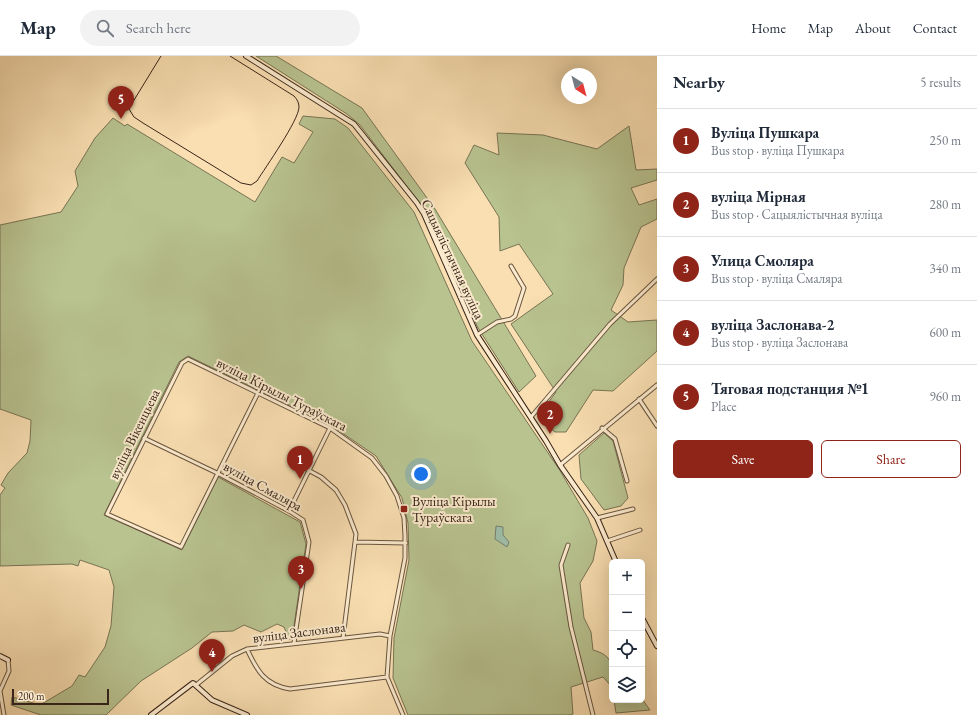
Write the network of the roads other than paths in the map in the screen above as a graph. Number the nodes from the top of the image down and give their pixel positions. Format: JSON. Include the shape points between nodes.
{"nodes":[{"id":1,"x":246,"y":56,"type":"edge"},
{"id":2,"x":511,"y":266,"type":"dead end"},
{"id":3,"x":657,"y":279,"type":"edge"},
{"id":4,"x":477,"y":335,"type":"junction"},
{"id":5,"x":182,"y":363,"type":"joint"},
{"id":6,"x":657,"y":385,"type":"edge"},
{"id":7,"x":258,"y":393,"type":"junction"},
{"id":8,"x":639,"y":399,"type":"junction"},
{"id":9,"x":531,"y":417,"type":"junction"},
{"id":10,"x":657,"y":426,"type":"edge"},
{"id":11,"x":330,"y":428,"type":"junction"},
{"id":12,"x":602,"y":428,"type":"junction"},
{"id":13,"x":144,"y":438,"type":"junction"},
{"id":14,"x":560,"y":465,"type":"junction"},
{"id":15,"x":308,"y":470,"type":"junction"},
{"id":16,"x":217,"y":473,"type":"junction"},
{"id":17,"x":627,"y":481,"type":"dead end"},
{"id":18,"x":633,"y":509,"type":"dead end"},
{"id":19,"x":289,"y":511,"type":"junction"},
{"id":20,"x":597,"y":518,"type":"junction"},
{"id":21,"x":640,"y":530,"type":"dead end"},
{"id":22,"x":607,"y":541,"type":"junction"},
{"id":23,"x":356,"y":542,"type":"junction"},
{"id":24,"x":406,"y":542,"type":"junction"},
{"id":25,"x":568,"y":545,"type":"dead end"},
{"id":26,"x":615,"y":559,"type":"edge"},
{"id":27,"x":645,"y":624,"type":"edge"},
{"id":28,"x":390,"y":636,"type":"junction"},
{"id":29,"x":343,"y":638,"type":"junction"},
{"id":30,"x":294,"y":643,"type":"junction"},
{"id":31,"x":657,"y":646,"type":"edge"},
{"id":32,"x":247,"y":649,"type":"junction"},
{"id":33,"x":0,"y":656,"type":"edge"},
{"id":34,"x":8,"y":660,"type":"joint"},
{"id":35,"x":387,"y":677,"type":"junction"},
{"id":36,"x":196,"y":685,"type":"junction"},
{"id":37,"x":0,"y":691,"type":"edge"},
{"id":38,"x":4,"y":715,"type":"edge"},
{"id":39,"x":151,"y":715,"type":"edge"},
{"id":40,"x":247,"y":715,"type":"edge"},
{"id":41,"x":403,"y":715,"type":"edge"},
{"id":42,"x":593,"y":715,"type":"edge"}],
"edges":[{"from":1,"to":4,"type":"main road","name":"Сацыялістычная вуліца","via":[[346,117],[362,132],[424,214]]},
{"from":2,"to":4,"type":"street","name":"Сацыялістычная вуліца","via":[[524,288],[515,316],[497,322]]},
{"from":3,"to":9,"type":"street","via":[[610,324]]},
{"from":4,"to":9,"type":"main road","name":"Сацыялістычная вуліца"},
{"from":5,"to":7,"type":"street","name":"вуліца Кірылы Тураўскага","via":[[188,359]]},
{"from":5,"to":13,"type":"street","name":"вуліца Вікенцьева"},
{"from":6,"to":8,"type":"street"},
{"from":7,"to":11,"type":"street","name":"вуліца Кірылы Тураўскага"},
{"from":7,"to":16,"type":"street"},
{"from":8,"to":10,"type":"street"},
{"from":8,"to":12,"type":"street"},
{"from":9,"to":14,"type":"main road","name":"Сацыялістычная вуліца"},
{"from":11,"to":15,"type":"street"},
{"from":11,"to":24,"type":"street","name":"вуліца Кірылы Тураўскага","via":[[372,458],[386,476],[404,518]]},
{"from":12,"to":14,"type":"street"},
{"from":12,"to":17,"type":"street","via":[[615,439]]},
{"from":13,"to":16,"type":"street","name":"вуліца Смаляра"},
{"from":13,"to":16,"type":"street","name":"вуліца Вікенцьева","via":[[107,514],[181,547]]},
{"from":14,"to":20,"type":"main road","name":"Сацыялістычная вуліца"},
{"from":15,"to":19,"type":"street"},
{"from":15,"to":23,"type":"street","via":[[336,490],[345,504],[356,534]]},
{"from":16,"to":19,"type":"street","name":"вуліца Смаляра"},
{"from":18,"to":20,"type":"street"},
{"from":19,"to":30,"type":"street","name":"вуліца Смаляра","via":[[302,520],[309,542]]},
{"from":20,"to":22,"type":"main road","name":"Сацыялістычная вуліца"},
{"from":21,"to":22,"type":"street"},
{"from":22,"to":26,"type":"main road","name":"Сацыялістычная вуліца"},
{"from":23,"to":24,"type":"street"},
{"from":23,"to":29,"type":"street"},
{"from":24,"to":28,"type":"street","name":"вуліца Кірылы Тураўскага"},
{"from":25,"to":42,"type":"street","via":[[561,564],[571,627]]},
{"from":27,"to":31,"type":"main road"},
{"from":28,"to":29,"type":"street","name":"вуліца Заслонава","via":[[380,634]]},
{"from":28,"to":35,"type":"street"},
{"from":29,"to":30,"type":"street","name":"вуліца Заслонава"},
{"from":30,"to":32,"type":"street","name":"вуліца Заслонава"},
{"from":32,"to":35,"type":"street","via":[[253,662],[267,680],[277,687],[290,689]]},
{"from":32,"to":36,"type":"street","name":"вуліца Заслонава","via":[[232,656]]},
{"from":33,"to":34,"type":"main road"},
{"from":34,"to":37,"type":"street","via":[[9,671]]},
{"from":35,"to":41,"type":"street"},
{"from":36,"to":39,"type":"main road","name":"вуліца Заслонава","via":[[193,683]]},
{"from":36,"to":40,"type":"main road","via":[[212,700]]},
{"from":37,"to":38,"type":"street"}]}
